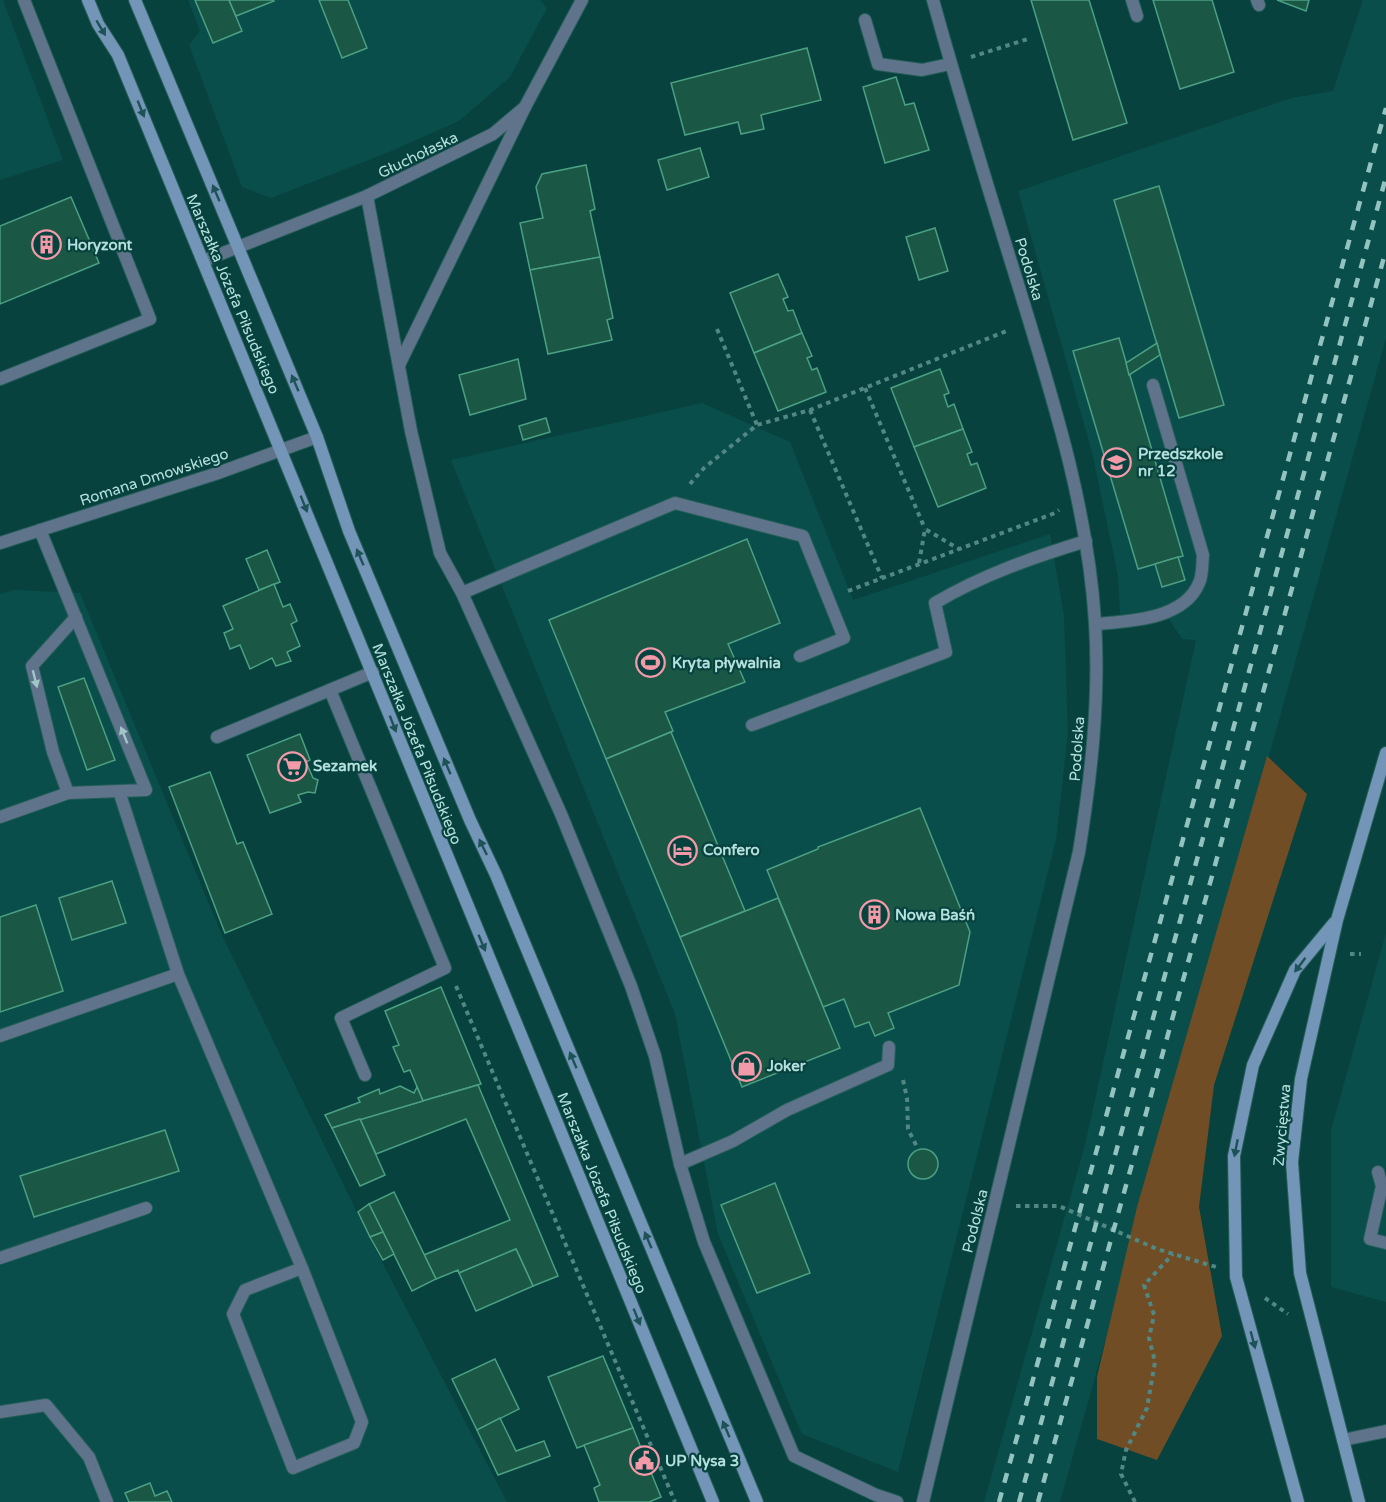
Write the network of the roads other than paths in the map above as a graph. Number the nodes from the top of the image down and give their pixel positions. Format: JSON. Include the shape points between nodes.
{"nodes":[{"id":1,"x":24,"y":0,"type":"edge"},
{"id":2,"x":88,"y":0,"type":"edge"},
{"id":3,"x":135,"y":0,"type":"edge"},
{"id":4,"x":582,"y":0,"type":"edge"},
{"id":5,"x":933,"y":0,"type":"edge"},
{"id":6,"x":1132,"y":0,"type":"edge"},
{"id":7,"x":1137,"y":15,"type":"dead end"},
{"id":8,"x":866,"y":20,"type":"dead end"},
{"id":9,"x":950,"y":64,"type":"junction"},
{"id":10,"x":525,"y":107,"type":"junction"},
{"id":11,"x":367,"y":196,"type":"junction"},
{"id":12,"x":238,"y":247,"type":"junction"},
{"id":13,"x":203,"y":261,"type":"junction"},
{"id":14,"x":400,"y":363,"type":"junction"},
{"id":15,"x":0,"y":379,"type":"edge"},
{"id":16,"x":1153,"y":385,"type":"dead end"},
{"id":17,"x":317,"y":437,"type":"junction"},
{"id":18,"x":282,"y":450,"type":"junction"},
{"id":19,"x":40,"y":530,"type":"junction"},
{"id":20,"x":1086,"y":541,"type":"junction"},
{"id":21,"x":0,"y":543,"type":"edge"},
{"id":22,"x":462,"y":593,"type":"junction"},
{"id":23,"x":76,"y":617,"type":"junction"},
{"id":24,"x":1096,"y":624,"type":"junction"},
{"id":25,"x":800,"y":656,"type":"dead end"},
{"id":26,"x":373,"y":672,"type":"junction"},
{"id":27,"x":330,"y":690,"type":"junction"},
{"id":28,"x":752,"y":725,"type":"dead end"},
{"id":29,"x":217,"y":737,"type":"dead end"},
{"id":30,"x":1386,"y":753,"type":"edge"},
{"id":31,"x":118,"y":791,"type":"junction"},
{"id":32,"x":68,"y":793,"type":"junction"},
{"id":33,"x":0,"y":817,"type":"edge"},
{"id":34,"x":1337,"y":920,"type":"junction"},
{"id":35,"x":178,"y":974,"type":"junction"},
{"id":36,"x":0,"y":1036,"type":"edge"},
{"id":37,"x":889,"y":1047,"type":"dead end"},
{"id":38,"x":365,"y":1076,"type":"dead end"},
{"id":39,"x":680,"y":1164,"type":"junction"},
{"id":40,"x":1378,"y":1172,"type":"dead end"},
{"id":41,"x":146,"y":1208,"type":"dead end"},
{"id":42,"x":1386,"y":1243,"type":"edge"},
{"id":43,"x":0,"y":1258,"type":"edge"},
{"id":44,"x":302,"y":1268,"type":"junction"},
{"id":45,"x":0,"y":1412,"type":"edge"},
{"id":46,"x":1386,"y":1431,"type":"edge"},
{"id":47,"x":1343,"y":1440,"type":"junction"},
{"id":48,"x":107,"y":1502,"type":"edge"},
{"id":49,"x":713,"y":1502,"type":"edge"},
{"id":50,"x":757,"y":1502,"type":"edge"},
{"id":51,"x":897,"y":1502,"type":"edge"},
{"id":52,"x":923,"y":1502,"type":"edge"},
{"id":53,"x":1298,"y":1502,"type":"edge"},
{"id":54,"x":1359,"y":1502,"type":"edge"}],
"edges":[{"from":1,"to":15,"type":"street","via":[[150,319]]},
{"from":2,"to":13,"type":"main road","name":"Marszałka Józefa Piłsudskiego","one_way":true,"via":[[118,55]]},
{"from":12,"to":3,"type":"main road","name":"Marszałka Józefa Piłsudskiego","one_way":true},
{"from":4,"to":10,"type":"street","name":"Głuchołaska"},
{"from":5,"to":9,"type":"street","name":"Podolska"},
{"from":6,"to":7,"type":"street"},
{"from":8,"to":9,"type":"street","via":[[878,64],[922,70]]},
{"from":9,"to":20,"type":"street","name":"Podolska","via":[[1030,324]]},
{"from":10,"to":11,"type":"street","name":"Głuchołaska","via":[[493,134]]},
{"from":10,"to":14,"type":"street"},
{"from":11,"to":12,"type":"street","name":"Głuchołaska"},
{"from":11,"to":14,"type":"street"},
{"from":12,"to":13,"type":"street","name":"Głuchołaska"},
{"from":17,"to":12,"type":"main road","name":"Marszałka Józefa Piłsudskiego","one_way":true},
{"from":13,"to":18,"type":"main road","name":"Marszałka Józefa Piłsudskiego"},
{"from":14,"to":22,"type":"street","via":[[411,430],[440,553]]},
{"from":16,"to":24,"type":"street","via":[[1203,555],[1199,584],[1166,613],[1146,620]]},
{"from":17,"to":18,"type":"street","name":"Romana Dmowskiego"},
{"from":50,"to":17,"type":"main road","name":"Marszałka Józefa Piłsudskiego","one_way":true,"via":[[349,531]]},
{"from":18,"to":19,"type":"street","name":"Romana Dmowskiego"},
{"from":18,"to":26,"type":"main road","name":"Marszałka Józefa Piłsudskiego","one_way":true},
{"from":19,"to":21,"type":"street","name":"Romana Dmowskiego"},
{"from":19,"to":23,"type":"street"},
{"from":20,"to":24,"type":"street","name":"Podolska"},
{"from":20,"to":28,"type":"street","via":[[1035,557],[960,588],[935,603],[946,652]]},
{"from":22,"to":25,"type":"street","via":[[675,503],[803,536],[844,638]]},
{"from":22,"to":39,"type":"street","via":[[561,814],[631,986],[655,1056]]},
{"from":31,"to":23,"type":"street","one_way":true,"via":[[146,789]]},
{"from":23,"to":32,"type":"street","one_way":true,"via":[[32,666],[53,752]]},
{"from":24,"to":52,"type":"street","name":"Podolska","via":[[1090,780],[1079,852]]},
{"from":26,"to":27,"type":"street"},
{"from":26,"to":49,"type":"main road","name":"Marszałka Józefa Piłsudskiego","one_way":true},
{"from":27,"to":29,"type":"street"},
{"from":27,"to":38,"type":"street","via":[[445,968],[341,1018]]},
{"from":30,"to":34,"type":"main road","name":"Zwycięstwa"},
{"from":31,"to":32,"type":"street"},
{"from":31,"to":35,"type":"street"},
{"from":32,"to":33,"type":"street"},
{"from":34,"to":47,"type":"main road","name":"Zwycięstwa","via":[[1302,1079],[1292,1162],[1300,1273]]},
{"from":34,"to":53,"type":"main road","one_way":true,"via":[[1295,970],[1253,1065],[1234,1156],[1236,1277]]},
{"from":35,"to":36,"type":"street"},
{"from":35,"to":44,"type":"street"},
{"from":37,"to":39,"type":"street","via":[[888,1065]]},
{"from":39,"to":51,"type":"street","via":[[704,1242],[794,1456]]},
{"from":40,"to":42,"type":"street","via":[[1382,1186],[1370,1239]]},
{"from":41,"to":43,"type":"street"},
{"from":44,"to":44,"type":"street","via":[[362,1422],[354,1443],[293,1468],[233,1314],[245,1290]]},
{"from":45,"to":48,"type":"street","via":[[46,1405],[88,1457]]},
{"from":46,"to":47,"type":"street"},
{"from":47,"to":54,"type":"main road","name":"Zwycięstwa"}]}
